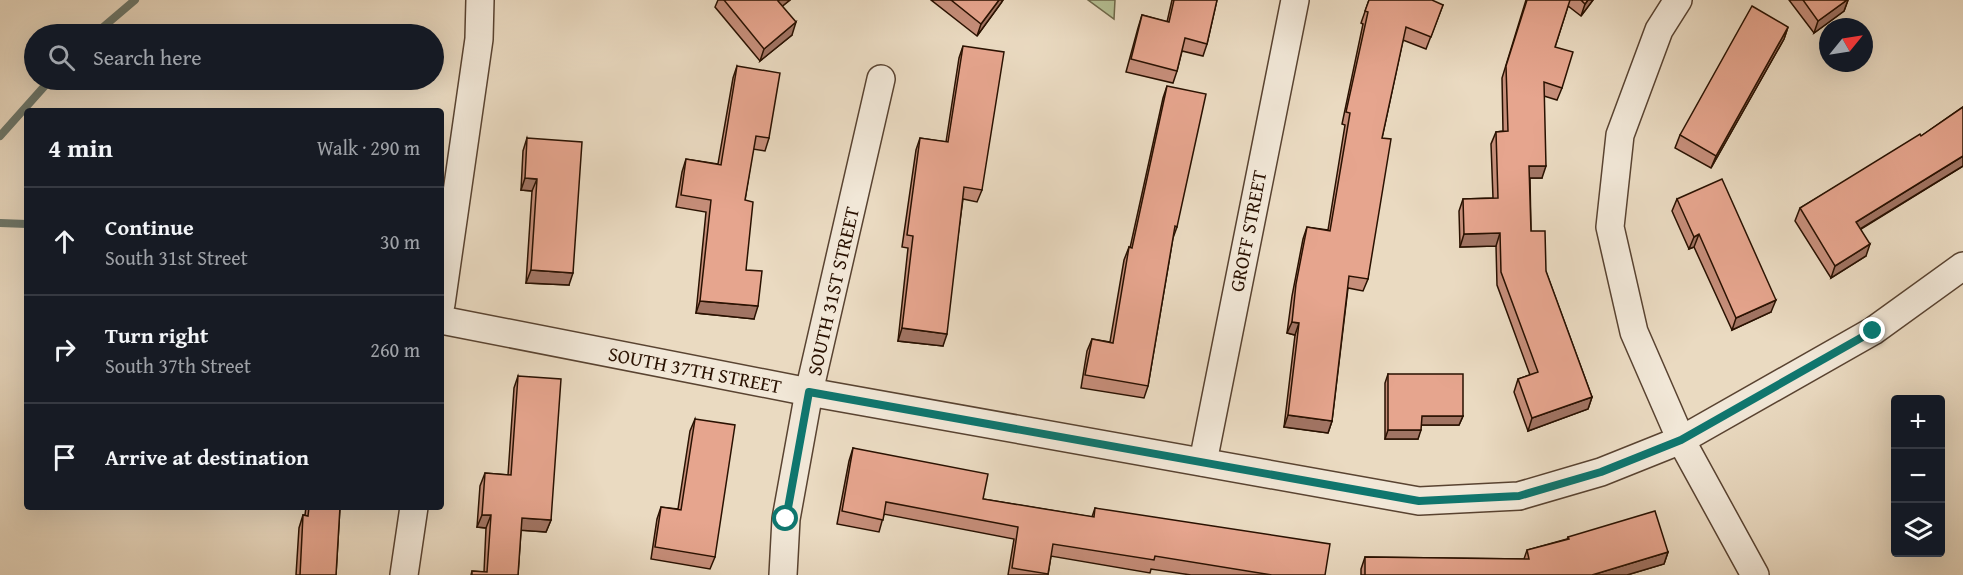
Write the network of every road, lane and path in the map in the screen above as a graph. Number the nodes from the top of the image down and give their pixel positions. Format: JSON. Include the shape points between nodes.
{"nodes":[{"id":1,"x":480,"y":0,"type":"edge"},
{"id":2,"x":1295,"y":0,"type":"edge"},
{"id":3,"x":1678,"y":0,"type":"edge"},
{"id":4,"x":881,"y":80,"type":"dead end"},
{"id":5,"x":1963,"y":266,"type":"edge"},
{"id":6,"x":444,"y":283,"type":"edge"},
{"id":7,"x":444,"y":321,"type":"edge"},
{"id":8,"x":809,"y":392,"type":"junction"},
{"id":9,"x":1681,"y":440,"type":"junction"},
{"id":10,"x":1203,"y":462,"type":"junction"},
{"id":11,"x":414,"y":510,"type":"edge"},
{"id":12,"x":404,"y":575,"type":"edge"},
{"id":13,"x":783,"y":575,"type":"edge"},
{"id":14,"x":1755,"y":575,"type":"edge"}],
"edges":[{"from":1,"to":6,"type":"street"},
{"from":2,"to":10,"type":"street","name":"GROFF STREET"},
{"from":3,"to":9,"type":"street","via":[[1659,30],[1620,135],[1610,227],[1634,332]]},
{"from":4,"to":8,"type":"street","name":"SOUTH 31ST STREET"},
{"from":5,"to":9,"type":"street","name":"SOUTH 37TH STREET","via":[[1873,331]]},
{"from":7,"to":8,"type":"street","name":"SOUTH 37TH STREET"},
{"from":8,"to":10,"type":"street","name":"SOUTH 37TH STREET"},
{"from":8,"to":13,"type":"street","name":"SOUTH 31ST STREET","via":[[786,519]]},
{"from":9,"to":10,"type":"street","name":"SOUTH 37TH STREET","via":[[1601,472],[1519,496],[1419,501]]},
{"from":9,"to":14,"type":"street"},
{"from":11,"to":12,"type":"street"}]}
